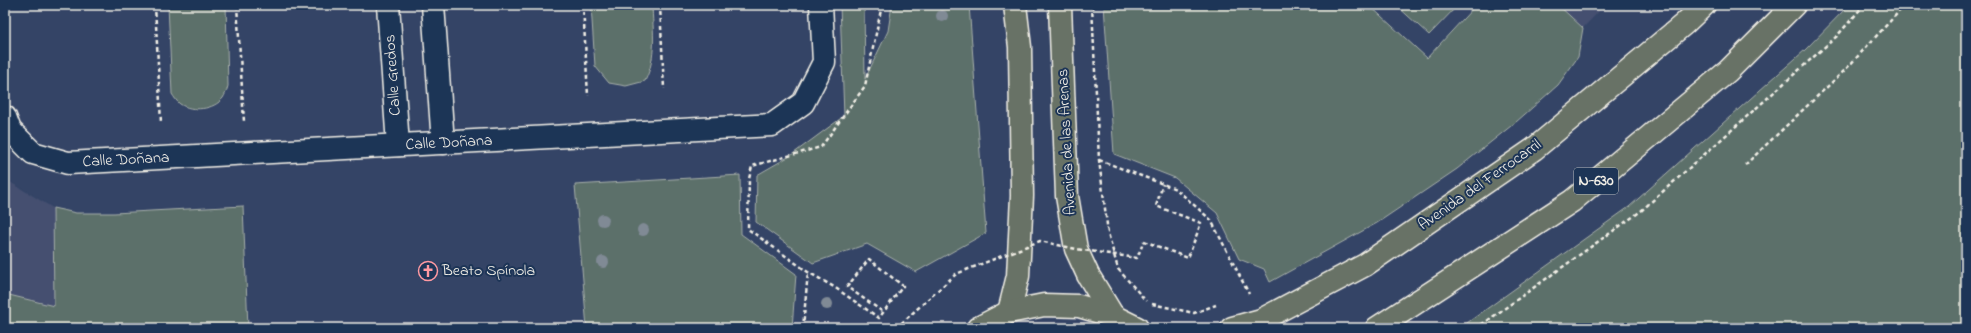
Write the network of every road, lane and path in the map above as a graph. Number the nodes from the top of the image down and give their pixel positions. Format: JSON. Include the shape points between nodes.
{"nodes":[{"id":1,"x":120,"y":5,"type":"edge"},
{"id":2,"x":237,"y":5,"type":"edge"},
{"id":3,"x":388,"y":5,"type":"edge"},
{"id":4,"x":433,"y":5,"type":"edge"},
{"id":5,"x":582,"y":5,"type":"edge"},
{"id":6,"x":660,"y":5,"type":"edge"},
{"id":7,"x":820,"y":5,"type":"edge"},
{"id":8,"x":1015,"y":5,"type":"edge"},
{"id":9,"x":1060,"y":5,"type":"edge"},
{"id":10,"x":1092,"y":5,"type":"edge"},
{"id":11,"x":1704,"y":5,"type":"edge"},
{"id":12,"x":1794,"y":5,"type":"edge"},
{"id":13,"x":1864,"y":5,"type":"edge"},
{"id":14,"x":1905,"y":5,"type":"edge"},
{"id":15,"x":155,"y":6,"type":"edge"},
{"id":16,"x":881,"y":6,"type":"edge"},
{"id":17,"x":664,"y":89,"type":"dead end"},
{"id":18,"x":588,"y":96,"type":"dead end"},
{"id":19,"x":5,"y":117,"type":"edge"},
{"id":20,"x":244,"y":122,"type":"dead end"},
{"id":21,"x":161,"y":123,"type":"dead end"},
{"id":22,"x":443,"y":143,"type":"junction"},
{"id":23,"x":398,"y":145,"type":"junction"},
{"id":24,"x":1099,"y":160,"type":"junction"},
{"id":25,"x":1745,"y":165,"type":"dead end"},
{"id":26,"x":1164,"y":184,"type":"junction"},
{"id":27,"x":1076,"y":249,"type":"junction"},
{"id":28,"x":808,"y":272,"type":"junction"},
{"id":29,"x":1244,"y":296,"type":"dead end"},
{"id":30,"x":1222,"y":303,"type":"dead end"},
{"id":31,"x":883,"y":312,"type":"junction"},
{"id":32,"x":1009,"y":312,"type":"junction"},
{"id":33,"x":1113,"y":316,"type":"junction"},
{"id":34,"x":803,"y":328,"type":"edge"},
{"id":35,"x":896,"y":328,"type":"edge"},
{"id":36,"x":978,"y":328,"type":"edge"},
{"id":37,"x":1137,"y":328,"type":"edge"},
{"id":38,"x":1232,"y":328,"type":"edge"},
{"id":39,"x":1377,"y":328,"type":"edge"},
{"id":40,"x":1475,"y":328,"type":"edge"}],
"edges":[{"from":1,"to":15,"type":"path","via":[[120,9]]},
{"from":2,"to":20,"type":"path"},
{"from":3,"to":23,"type":"street","name":"Calle Gredos"},
{"from":4,"to":22,"type":"street"},
{"from":5,"to":18,"type":"path"},
{"from":6,"to":17,"type":"path"},
{"from":7,"to":22,"type":"street","name":"Calle Doñana","via":[[824,62],[803,103],[772,126]]},
{"from":8,"to":32,"type":"main road","via":[[1020,47],[1022,196],[1018,276]]},
{"from":9,"to":27,"type":"main road","name":"Avenida de las Arenas","via":[[1067,196]]},
{"from":10,"to":24,"type":"path"},
{"from":11,"to":38,"type":"main road","name":"Avenida del Ferrocarril","via":[[1534,149],[1371,260],[1261,320]]},
{"from":12,"to":39,"type":"main road","number":"N-630","via":[[1728,71],[1572,201]]},
{"from":13,"to":40,"type":"path","via":[[1837,36],[1641,211]]},
{"from":14,"to":25,"type":"path","via":[[1846,69]]},
{"from":15,"to":21,"type":"path"},
{"from":16,"to":28,"type":"path","via":[[865,86],[821,148],[752,166],[749,180],[748,229]]},
{"from":19,"to":23,"type":"street","name":"Calle Doñana","via":[[10,130],[33,153],[68,163]]},
{"from":22,"to":23,"type":"street","name":"Calle Doñana"},
{"from":24,"to":26,"type":"path"},
{"from":24,"to":30,"type":"path","via":[[1108,233],[1118,269],[1149,304],[1194,313]]},
{"from":26,"to":27,"type":"path","bridge":true,"via":[[1156,206],[1201,223],[1188,258],[1144,242],[1137,258]]},
{"from":26,"to":29,"type":"path","via":[[1176,189],[1211,220],[1251,293]]},
{"from":27,"to":33,"type":"main road","name":"Avenida de las Arenas","via":[[1088,275]]},
{"from":27,"to":35,"type":"path","bridge":true,"via":[[1040,241],[956,274]]},
{"from":28,"to":31,"type":"path","via":[[879,318]]},
{"from":28,"to":34,"type":"path"},
{"from":31,"to":31,"type":"path","via":[[903,286],[869,259],[847,287]]},
{"from":32,"to":33,"type":"main road","via":[[1044,305],[1079,306]]},
{"from":32,"to":36,"type":"main road"},
{"from":33,"to":37,"type":"main road"}]}
